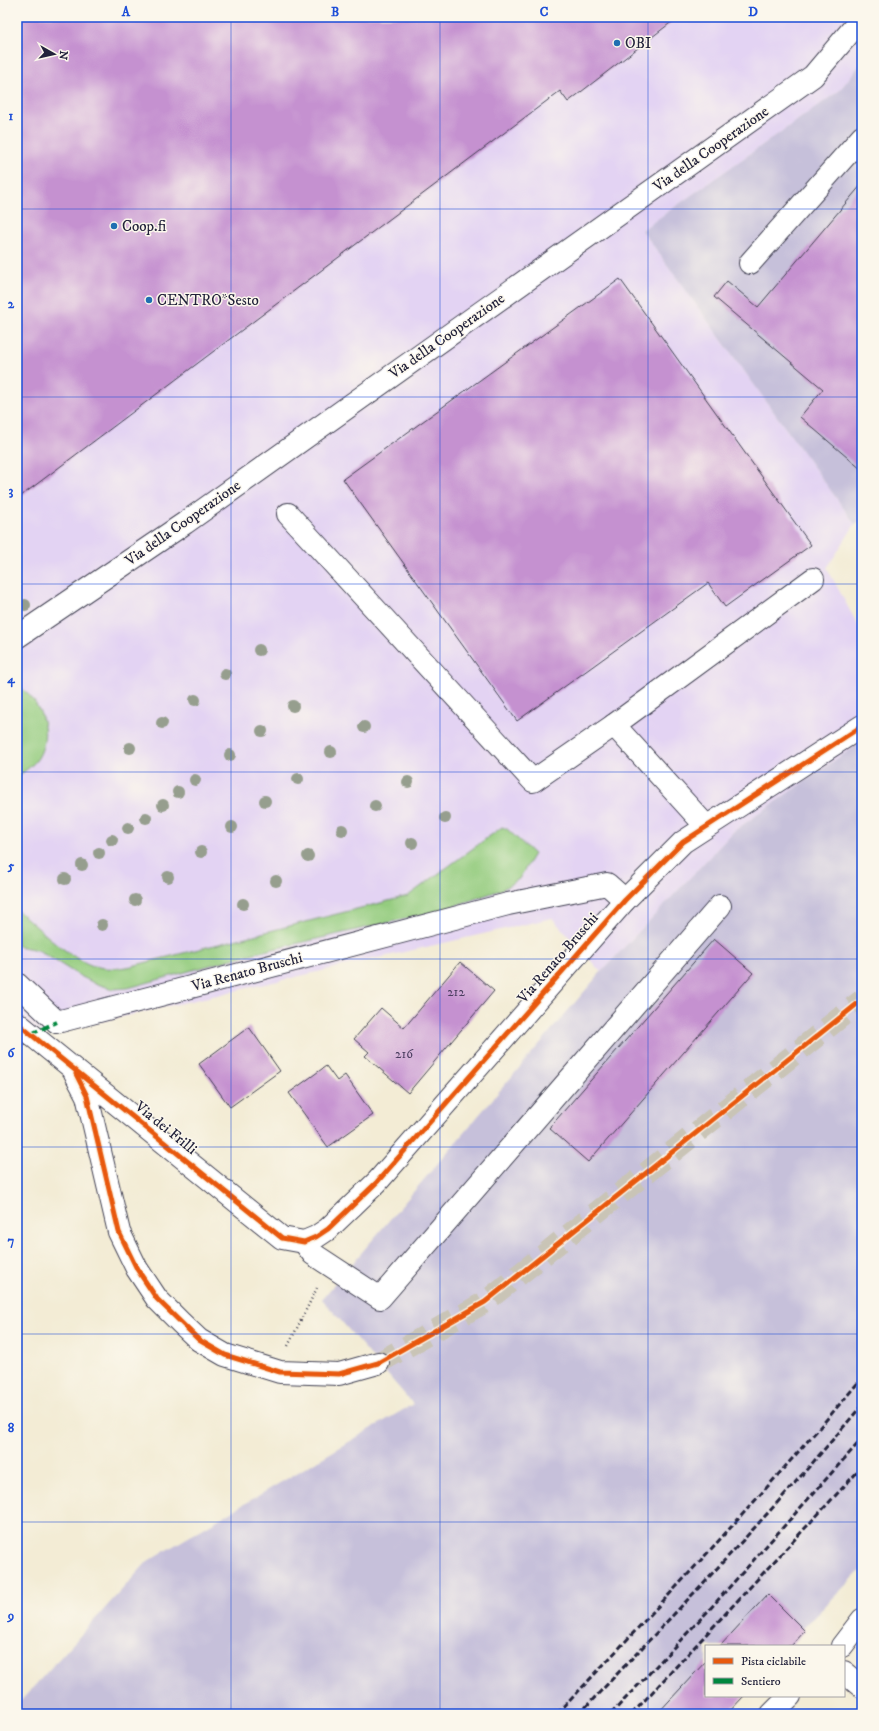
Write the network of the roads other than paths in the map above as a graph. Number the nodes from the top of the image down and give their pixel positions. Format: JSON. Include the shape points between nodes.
{"nodes":[{"id":1,"x":862,"y":18,"type":"edge"},
{"id":2,"x":862,"y":137,"type":"edge"},
{"id":3,"x":750,"y":263,"type":"dead end"},
{"id":4,"x":288,"y":514,"type":"dead end"},
{"id":5,"x":813,"y":579,"type":"dead end"},
{"id":6,"x":17,"y":637,"type":"edge"},
{"id":7,"x":614,"y":725,"type":"junction"},
{"id":8,"x":862,"y":726,"type":"edge"},
{"id":9,"x":706,"y":826,"type":"junction"},
{"id":10,"x":625,"y":900,"type":"junction"},
{"id":11,"x":720,"y":906,"type":"dead end"},
{"id":12,"x":17,"y":984,"type":"edge"},
{"id":13,"x":17,"y":1023,"type":"edge"},
{"id":14,"x":66,"y":1063,"type":"junction"},
{"id":15,"x":304,"y":1242,"type":"junction"},
{"id":16,"x":378,"y":1363,"type":"tunnel mouth"},
{"id":17,"x":862,"y":1620,"type":"edge"},
{"id":18,"x":843,"y":1645,"type":"edge"},
{"id":19,"x":845,"y":1673,"type":"edge"},
{"id":20,"x":862,"y":1687,"type":"edge"},
{"id":21,"x":789,"y":1697,"type":"edge"},
{"id":22,"x":772,"y":1714,"type":"edge"}],
"edges":[{"from":1,"to":6,"type":"street","name":"Via della Cooperazione","via":[[813,76],[192,519]]},
{"from":2,"to":3,"type":"street"},
{"from":4,"to":7,"type":"street","via":[[533,781]]},
{"from":5,"to":7,"type":"street"},
{"from":7,"to":9,"type":"street"},
{"from":8,"to":9,"type":"street","name":"Via Renato Bruschi"},
{"from":9,"to":10,"type":"street","name":"Via Renato Bruschi","via":[[683,842]]},
{"from":10,"to":12,"type":"street","name":"Via Renato Bruschi","via":[[607,884],[508,904],[57,1022]]},
{"from":10,"to":15,"type":"street","name":"Via Renato Bruschi","via":[[377,1182],[328,1229],[316,1238]]},
{"from":11,"to":15,"type":"street","via":[[380,1298],[313,1254]]},
{"from":13,"to":14,"type":"street","name":"Via dei Frilli"},
{"from":14,"to":15,"type":"street","name":"Via dei Frilli","via":[[282,1238]]},
{"from":14,"to":16,"type":"street","via":[[77,1075],[88,1096],[119,1232],[137,1269],[157,1299],[199,1340],[225,1355],[280,1372],[338,1374]]},
{"from":17,"to":18,"type":"street"},
{"from":19,"to":20,"type":"street"},
{"from":21,"to":22,"type":"street"}]}
